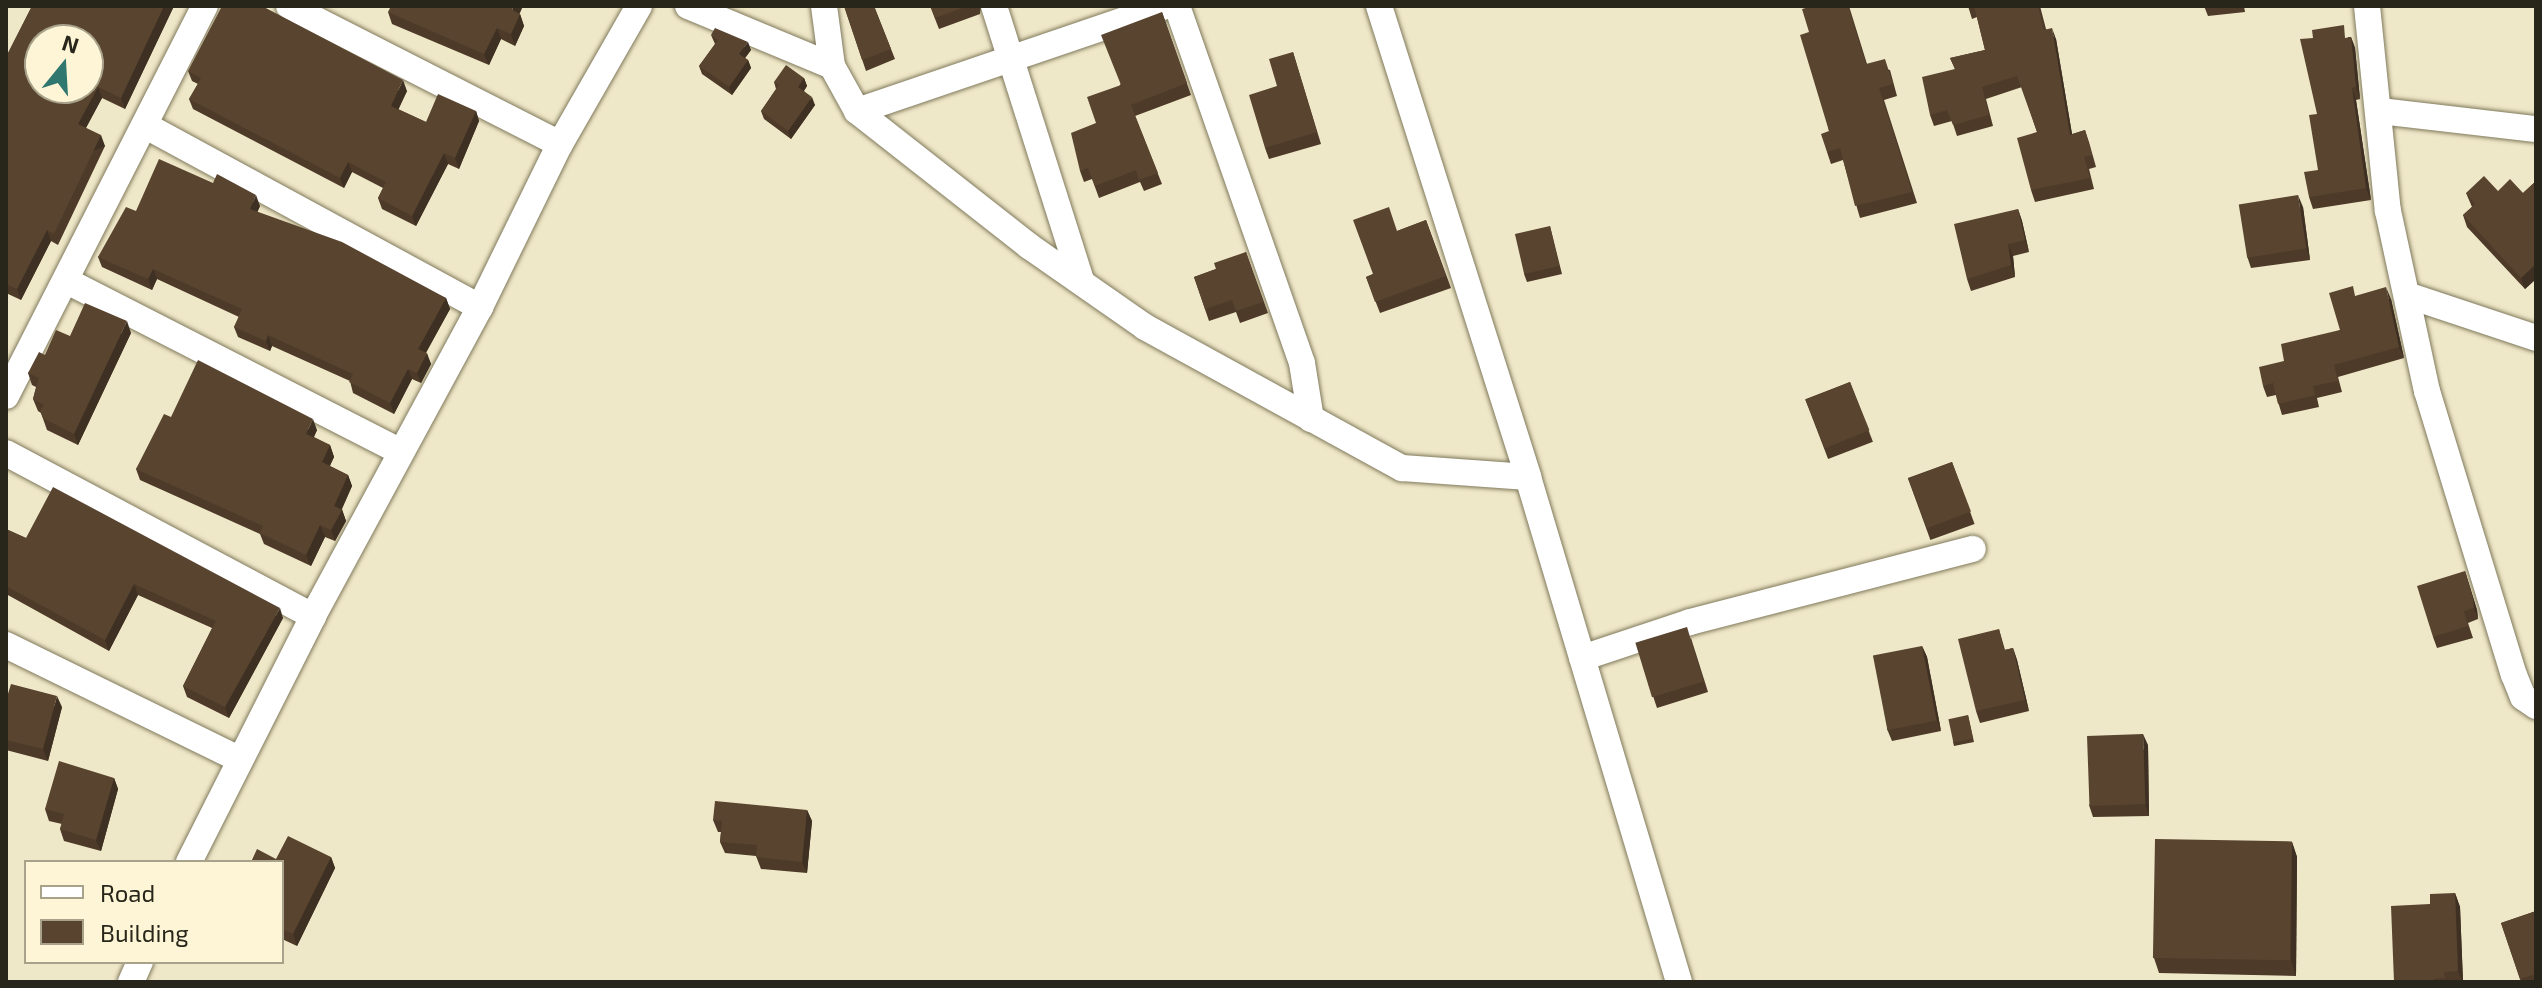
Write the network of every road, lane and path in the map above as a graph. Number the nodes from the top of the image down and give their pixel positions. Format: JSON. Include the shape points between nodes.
{"nodes":[{"id":1,"x":205,"y":6,"type":"edge"},
{"id":2,"x":289,"y":6,"type":"edge"},
{"id":3,"x":639,"y":6,"type":"edge"},
{"id":4,"x":688,"y":6,"type":"edge"},
{"id":5,"x":824,"y":6,"type":"edge"},
{"id":6,"x":994,"y":6,"type":"edge"},
{"id":7,"x":1165,"y":6,"type":"edge"},
{"id":8,"x":1177,"y":6,"type":"edge"},
{"id":9,"x":1379,"y":6,"type":"edge"},
{"id":10,"x":2367,"y":6,"type":"edge"},
{"id":11,"x":1010,"y":58,"type":"junction"},
{"id":12,"x":832,"y":66,"type":"junction"},
{"id":13,"x":857,"y":111,"type":"junction"},
{"id":14,"x":2380,"y":111,"type":"junction"},
{"id":15,"x":148,"y":127,"type":"junction"},
{"id":16,"x":2536,"y":129,"type":"edge"},
{"id":17,"x":560,"y":144,"type":"junction"},
{"id":18,"x":67,"y":281,"type":"junction"},
{"id":19,"x":1081,"y":281,"type":"junction"},
{"id":20,"x":2410,"y":296,"type":"junction"},
{"id":21,"x":480,"y":307,"type":"junction"},
{"id":22,"x":2536,"y":338,"type":"edge"},
{"id":23,"x":6,"y":396,"type":"edge"},
{"id":24,"x":1311,"y":419,"type":"junction"},
{"id":25,"x":401,"y":452,"type":"junction"},
{"id":26,"x":6,"y":453,"type":"edge"},
{"id":27,"x":1528,"y":477,"type":"junction"},
{"id":28,"x":1973,"y":549,"type":"dead end"},
{"id":29,"x":313,"y":616,"type":"junction"},
{"id":30,"x":6,"y":645,"type":"edge"},
{"id":31,"x":1582,"y":658,"type":"junction"},
{"id":32,"x":2536,"y":706,"type":"edge"},
{"id":33,"x":239,"y":759,"type":"junction"},
{"id":34,"x":190,"y":860,"type":"edge"},
{"id":35,"x":1679,"y":982,"type":"edge"}],
"edges":[{"from":1,"to":15,"type":"street"},
{"from":2,"to":17,"type":"street"},
{"from":3,"to":17,"type":"street"},
{"from":4,"to":12,"type":"street"},
{"from":5,"to":12,"type":"street"},
{"from":6,"to":11,"type":"street"},
{"from":7,"to":11,"type":"street"},
{"from":8,"to":24,"type":"street","via":[[1302,363]]},
{"from":9,"to":27,"type":"street"},
{"from":10,"to":14,"type":"street"},
{"from":11,"to":13,"type":"street"},
{"from":11,"to":19,"type":"street"},
{"from":12,"to":13,"type":"street"},
{"from":13,"to":19,"type":"street"},
{"from":14,"to":16,"type":"street"},
{"from":14,"to":20,"type":"street","via":[[2388,211]]},
{"from":15,"to":18,"type":"street"},
{"from":15,"to":21,"type":"street"},
{"from":17,"to":21,"type":"street"},
{"from":18,"to":23,"type":"street"},
{"from":18,"to":25,"type":"street"},
{"from":19,"to":24,"type":"street","via":[[1145,327]]},
{"from":20,"to":22,"type":"street"},
{"from":20,"to":32,"type":"street","via":[[2427,391],[2514,675],[2523,697]]},
{"from":21,"to":25,"type":"street"},
{"from":24,"to":27,"type":"street","via":[[1402,468]]},
{"from":25,"to":29,"type":"street"},
{"from":26,"to":29,"type":"street"},
{"from":27,"to":31,"type":"street"},
{"from":28,"to":31,"type":"street","via":[[1690,622]]},
{"from":29,"to":33,"type":"street"},
{"from":30,"to":33,"type":"street"},
{"from":31,"to":35,"type":"street"},
{"from":33,"to":34,"type":"street"}]}
